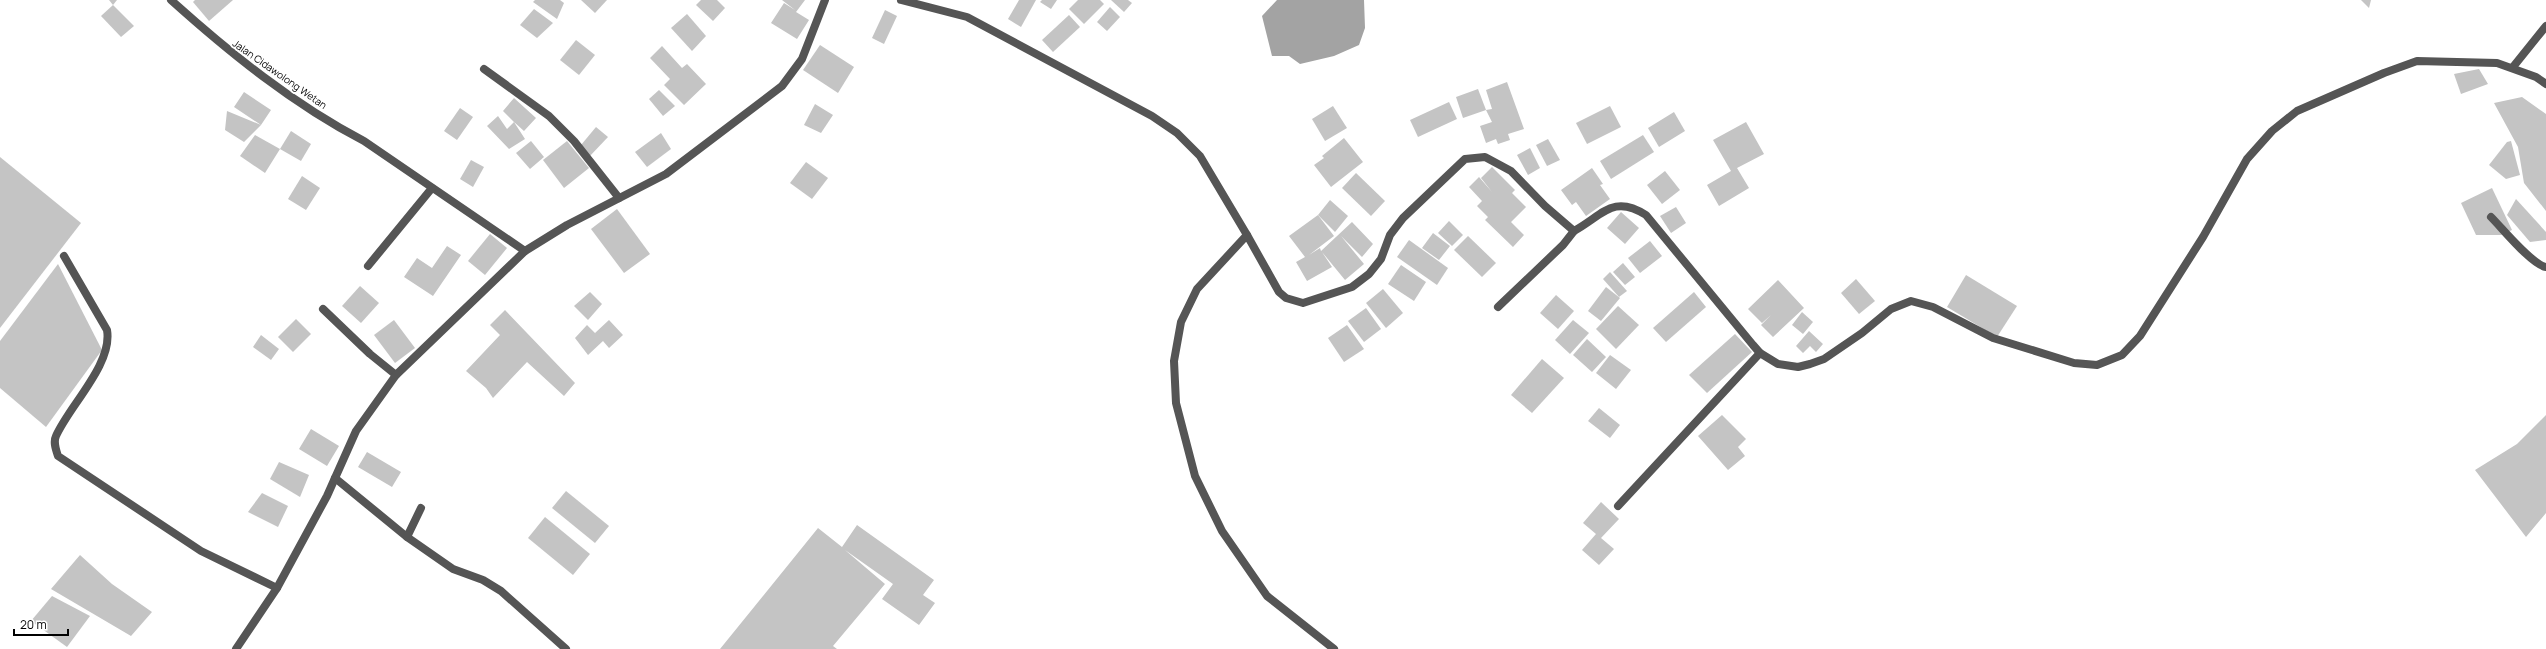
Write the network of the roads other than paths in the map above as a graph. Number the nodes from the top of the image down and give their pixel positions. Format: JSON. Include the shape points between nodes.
{"nodes":[{"id":1,"x":171,"y":0,"type":"edge"},
{"id":2,"x":825,"y":0,"type":"edge"},
{"id":3,"x":901,"y":0,"type":"edge"},
{"id":4,"x":2546,"y":26,"type":"edge"},
{"id":5,"x":2513,"y":67,"type":"junction"},
{"id":6,"x":484,"y":69,"type":"dead end"},
{"id":7,"x":2546,"y":84,"type":"edge"},
{"id":8,"x":432,"y":188,"type":"junction"},
{"id":9,"x":619,"y":198,"type":"junction"},
{"id":10,"x":2491,"y":217,"type":"dead end"},
{"id":11,"x":1574,"y":231,"type":"junction"},
{"id":12,"x":1247,"y":235,"type":"junction"},
{"id":13,"x":525,"y":251,"type":"junction"},
{"id":14,"x":64,"y":256,"type":"dead end"},
{"id":15,"x":368,"y":266,"type":"dead end"},
{"id":16,"x":2546,"y":267,"type":"edge"},
{"id":17,"x":1498,"y":307,"type":"dead end"},
{"id":18,"x":324,"y":309,"type":"dead end"},
{"id":19,"x":1760,"y":353,"type":"junction"},
{"id":20,"x":396,"y":375,"type":"junction"},
{"id":21,"x":335,"y":478,"type":"junction"},
{"id":22,"x":1618,"y":506,"type":"dead end"},
{"id":23,"x":421,"y":508,"type":"dead end"},
{"id":24,"x":407,"y":537,"type":"junction"},
{"id":25,"x":277,"y":588,"type":"junction"},
{"id":26,"x":236,"y":649,"type":"edge"},
{"id":27,"x":566,"y":649,"type":"edge"},
{"id":28,"x":1334,"y":649,"type":"edge"}],
"edges":[{"from":1,"to":8,"type":"street","name":"Jalan Cidawolong Wetan","via":[[229,52]]},
{"from":2,"to":9,"type":"street","via":[[802,59],[782,86],[666,174]]},
{"from":3,"to":12,"type":"street","via":[[967,17],[1152,116],[1177,133],[1200,156]]},
{"from":4,"to":5,"type":"street"},
{"from":5,"to":7,"type":"street"},
{"from":5,"to":19,"type":"street","via":[[2498,63],[2418,61],[2297,111],[2272,130],[2247,159],[2203,237],[2140,336],[2122,355],[2097,365],[2074,363],[1993,338],[1933,307],[1911,301],[1891,310],[1824,359],[1810,364],[1798,367],[1778,364]]},
{"from":6,"to":9,"type":"street","via":[[549,116],[574,140]]},
{"from":8,"to":13,"type":"street"},
{"from":8,"to":15,"type":"street"},
{"from":9,"to":13,"type":"street","via":[[567,225]]},
{"from":10,"to":16,"type":"street","via":[[2532,259]]},
{"from":11,"to":12,"type":"street","via":[[1511,171],[1485,157],[1465,160],[1402,218],[1390,235],[1381,259],[1369,274],[1352,287],[1310,301],[1294,302],[1279,292]]},
{"from":11,"to":17,"type":"street","via":[[1563,245]]},
{"from":11,"to":19,"type":"street","via":[[1614,205],[1634,207],[1646,215]]},
{"from":12,"to":28,"type":"street","via":[[1197,289],[1181,322],[1174,361],[1176,403],[1195,476],[1222,531],[1267,596]]},
{"from":13,"to":20,"type":"street"},
{"from":14,"to":25,"type":"street","via":[[107,330],[109,341],[85,393],[56,436],[58,456],[87,478],[201,551]]},
{"from":18,"to":20,"type":"street"},
{"from":19,"to":22,"type":"street"},
{"from":20,"to":21,"type":"street","via":[[356,431]]},
{"from":21,"to":24,"type":"street"},
{"from":21,"to":25,"type":"street"},
{"from":23,"to":24,"type":"street"},
{"from":24,"to":27,"type":"street","via":[[454,569],[483,580],[501,591]]},
{"from":25,"to":26,"type":"street"}]}
